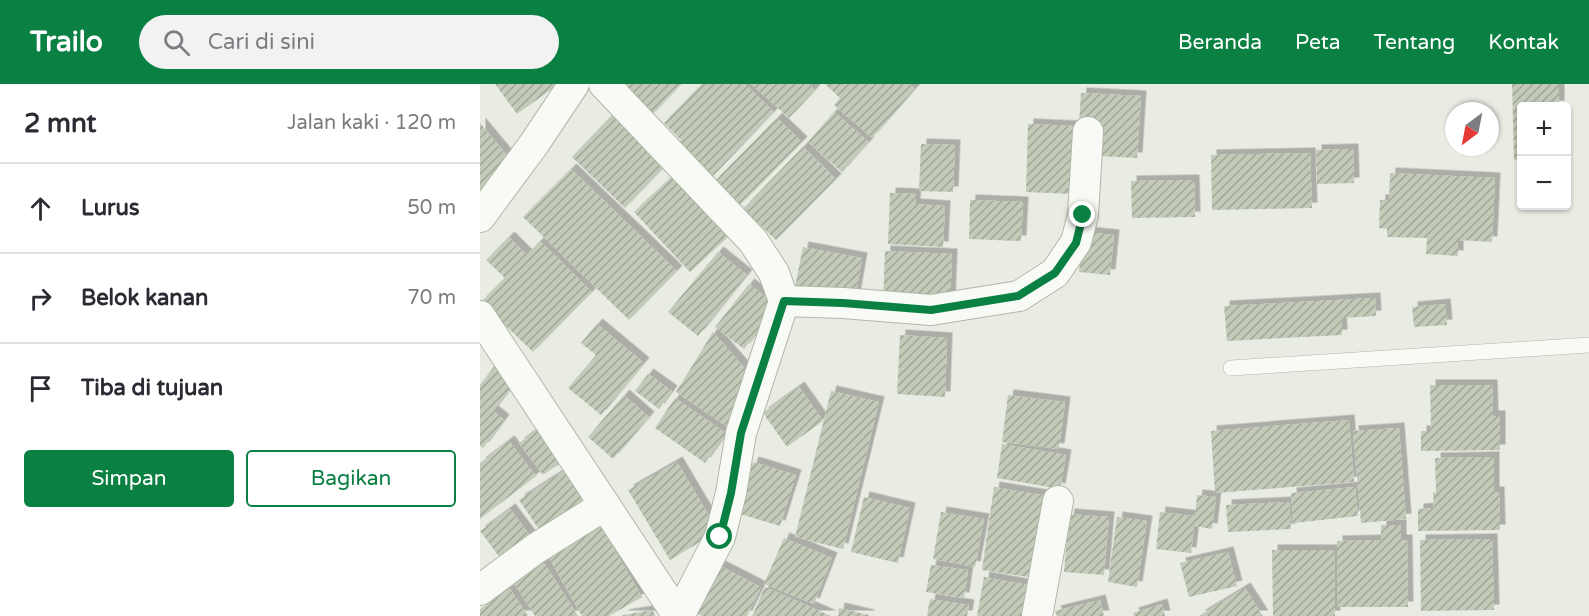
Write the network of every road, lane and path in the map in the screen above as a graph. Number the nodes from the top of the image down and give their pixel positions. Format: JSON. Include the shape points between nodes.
{"nodes":[{"id":1,"x":574,"y":84,"type":"edge"},
{"id":2,"x":604,"y":84,"type":"edge"},
{"id":3,"x":1088,"y":132,"type":"dead end"},
{"id":4,"x":480,"y":217,"type":"edge"},
{"id":5,"x":784,"y":301,"type":"junction"},
{"id":6,"x":480,"y":316,"type":"edge"},
{"id":7,"x":1589,"y":345,"type":"edge"},
{"id":8,"x":1231,"y":368,"type":"dead end"},
{"id":9,"x":1058,"y":501,"type":"dead end"},
{"id":10,"x":605,"y":506,"type":"junction"},
{"id":11,"x":485,"y":576,"type":"edge"},
{"id":12,"x":678,"y":616,"type":"edge"},
{"id":13,"x":1037,"y":616,"type":"edge"}],
"edges":[{"from":1,"to":4,"type":"street"},
{"from":2,"to":5,"type":"street","via":[[753,241],[774,273]]},
{"from":3,"to":5,"type":"street","via":[[1083,215],[1076,243],[1055,273],[1018,296],[931,310]]},
{"from":5,"to":12,"type":"street","via":[[741,433],[720,537]]},
{"from":6,"to":10,"type":"street"},
{"from":7,"to":8,"type":"lane"},
{"from":9,"to":13,"type":"street"},
{"from":10,"to":11,"type":"street"},
{"from":10,"to":12,"type":"street"}]}
